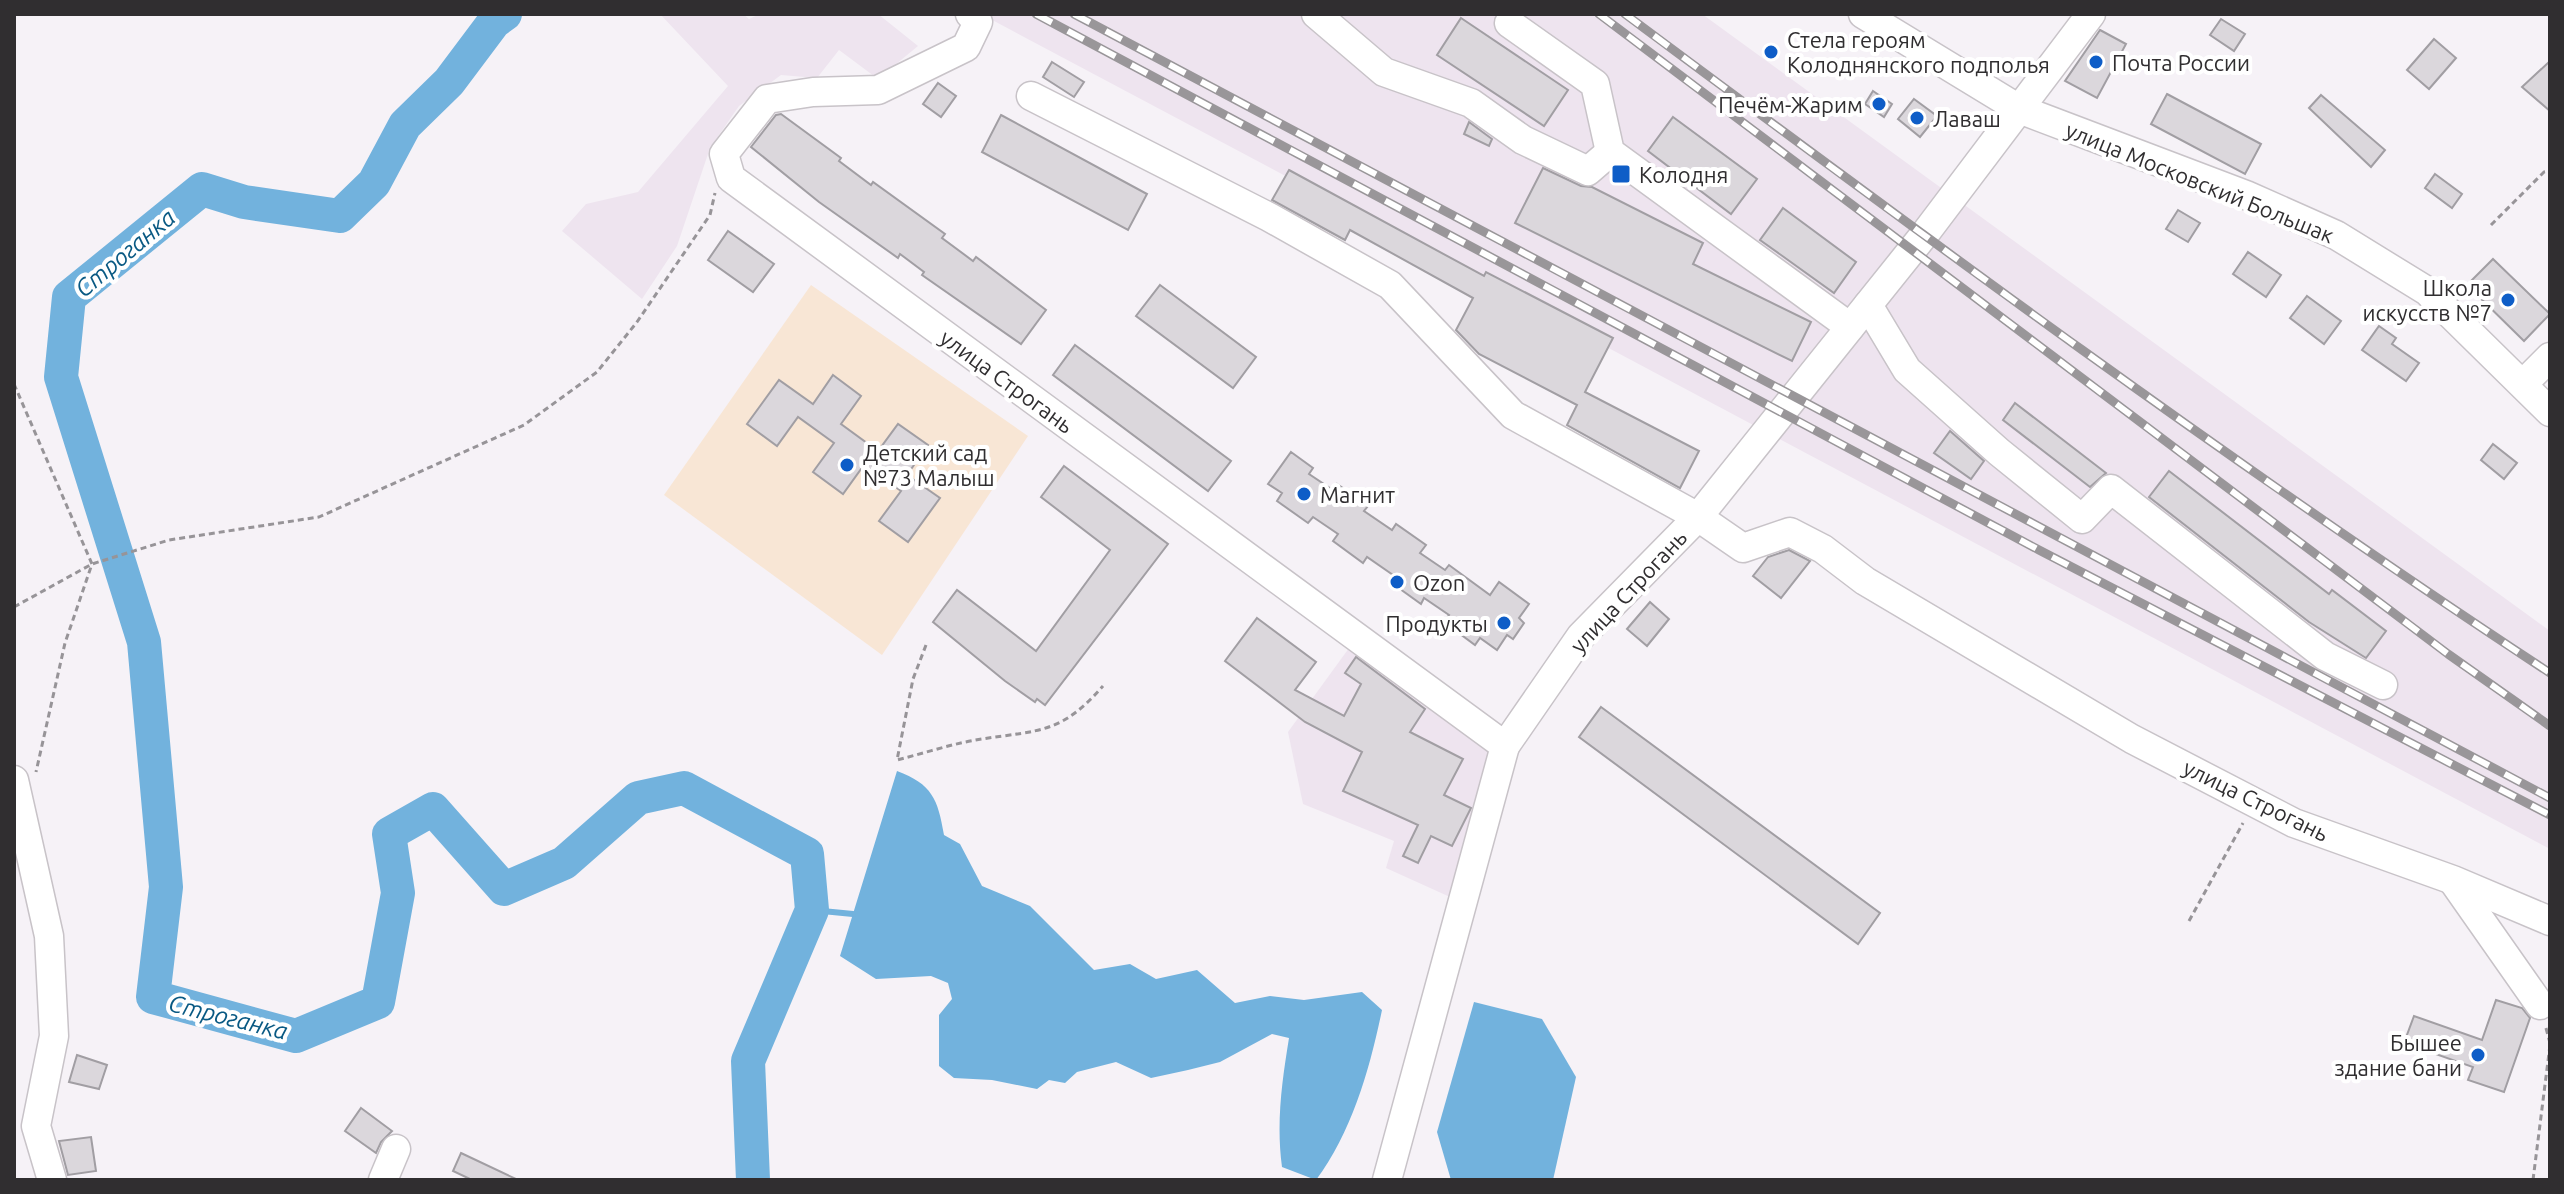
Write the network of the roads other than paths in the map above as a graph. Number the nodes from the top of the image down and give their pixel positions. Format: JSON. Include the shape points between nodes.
{"nodes":[{"id":1,"x":970,"y":14,"type":"edge"},
{"id":2,"x":1316,"y":14,"type":"edge"},
{"id":3,"x":1863,"y":14,"type":"edge"},
{"id":4,"x":2091,"y":14,"type":"edge"},
{"id":5,"x":1509,"y":23,"type":"dead end"},
{"id":6,"x":1031,"y":96,"type":"dead end"},
{"id":7,"x":2019,"y":109,"type":"junction"},
{"id":8,"x":1610,"y":152,"type":"junction"},
{"id":9,"x":1859,"y":316,"type":"junction"},
{"id":10,"x":2550,"y":357,"type":"edge"},
{"id":11,"x":2523,"y":384,"type":"junction"},
{"id":12,"x":2550,"y":412,"type":"edge"},
{"id":13,"x":1698,"y":517,"type":"junction"},
{"id":14,"x":2383,"y":685,"type":"dead end"},
{"id":15,"x":1505,"y":746,"type":"junction"},
{"id":16,"x":24,"y":780,"type":"edge"},
{"id":17,"x":2453,"y":880,"type":"junction"},
{"id":18,"x":2550,"y":921,"type":"edge"},
{"id":19,"x":2540,"y":1005,"type":"dead end"},
{"id":20,"x":396,"y":1149,"type":"dead end"},
{"id":21,"x":52,"y":1180,"type":"edge"},
{"id":22,"x":383,"y":1180,"type":"edge"},
{"id":23,"x":1387,"y":1180,"type":"edge"}],
"edges":[{"from":1,"to":15,"type":"street","name":"улица Строгань","via":[[978,22],[966,47],[878,90],[767,99],[728,166]]},
{"from":2,"to":8,"type":"street","via":[[1384,72],[1471,103],[1523,140],[1588,171]]},
{"from":3,"to":7,"type":"street","name":"улица Московский Большак"},
{"from":4,"to":7,"type":"street"},
{"from":5,"to":8,"type":"street","via":[[1595,84]]},
{"from":6,"to":13,"type":"street","via":[[1390,285],[1513,415]]},
{"from":7,"to":9,"type":"street"},
{"from":7,"to":11,"type":"street","name":"улица Московский Большак","via":[[2336,235],[2427,291]]},
{"from":8,"to":9,"type":"street"},
{"from":9,"to":13,"type":"street"},
{"from":9,"to":14,"type":"street","via":[[1907,370],[2082,519],[2111,489],[2325,656]]},
{"from":10,"to":11,"type":"street"},
{"from":11,"to":12,"type":"street","name":"улица Московский Большак"},
{"from":13,"to":15,"type":"street","name":"улица Строгань","via":[[1581,636]]},
{"from":13,"to":17,"type":"street","name":"улица Строгань","via":[[1743,548],[1790,532],[2119,731],[2294,823]]},
{"from":15,"to":23,"type":"street"},
{"from":16,"to":21,"type":"street","via":[[49,936],[54,1036],[36,1126]]},
{"from":17,"to":18,"type":"street","name":"улица Строгань"},
{"from":17,"to":19,"type":"street"},
{"from":20,"to":22,"type":"street"}]}
